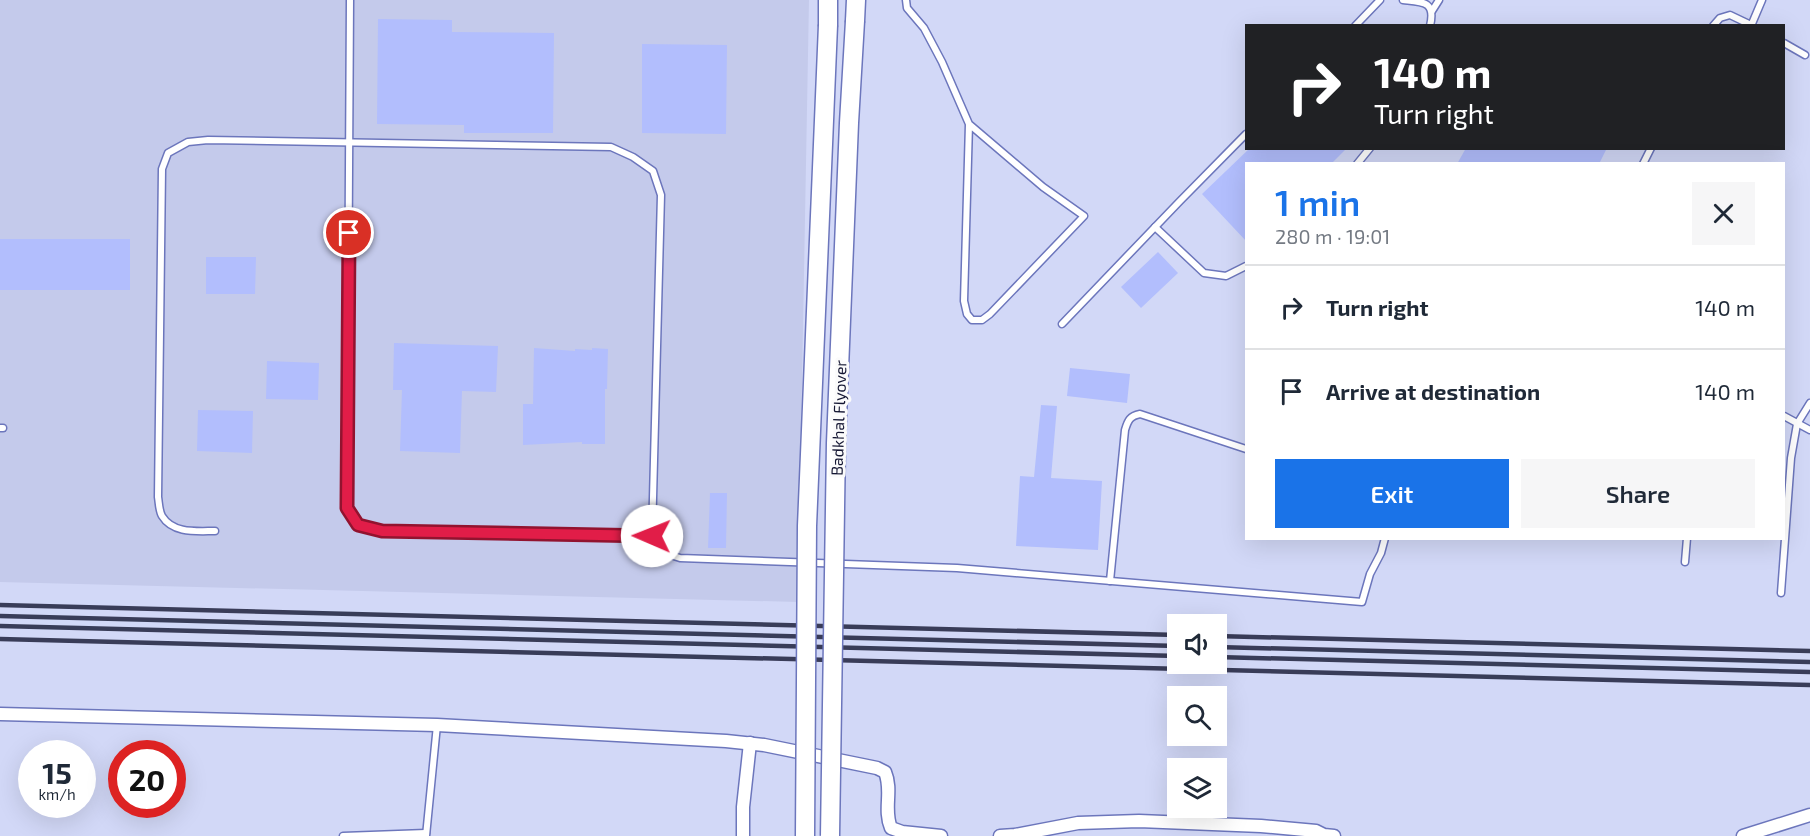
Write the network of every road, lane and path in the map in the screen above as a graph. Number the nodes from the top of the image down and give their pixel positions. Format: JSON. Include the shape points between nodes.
{"nodes":[{"id":1,"x":350,"y":0,"type":"edge"},
{"id":2,"x":828,"y":0,"type":"edge"},
{"id":3,"x":856,"y":0,"type":"edge"},
{"id":4,"x":906,"y":0,"type":"edge"},
{"id":5,"x":1380,"y":0,"type":"edge"},
{"id":6,"x":1403,"y":0,"type":"edge"},
{"id":7,"x":1439,"y":0,"type":"edge"},
{"id":8,"x":1762,"y":0,"type":"edge"},
{"id":9,"x":1432,"y":11,"type":"junction"},
{"id":10,"x":1357,"y":24,"type":"edge"},
{"id":11,"x":1430,"y":24,"type":"edge"},
{"id":12,"x":1715,"y":24,"type":"edge"},
{"id":13,"x":1747,"y":24,"type":"edge"},
{"id":14,"x":1752,"y":24,"type":"edge"},
{"id":15,"x":1785,"y":44,"type":"edge"},
{"id":16,"x":1805,"y":55,"type":"dead end"},
{"id":17,"x":969,"y":124,"type":"junction"},
{"id":18,"x":1245,"y":135,"type":"edge"},
{"id":19,"x":350,"y":142,"type":"junction"},
{"id":20,"x":1368,"y":150,"type":"edge"},
{"id":21,"x":1359,"y":162,"type":"edge"},
{"id":22,"x":1155,"y":227,"type":"junction"},
{"id":23,"x":1245,"y":266,"type":"edge"},
{"id":24,"x":1062,"y":324,"type":"dead end"},
{"id":25,"x":1810,"y":403,"type":"edge"},
{"id":26,"x":1785,"y":417,"type":"edge"},
{"id":27,"x":1797,"y":424,"type":"junction"},
{"id":28,"x":1810,"y":430,"type":"edge"},
{"id":29,"x":1245,"y":449,"type":"edge"},
{"id":30,"x":215,"y":531,"type":"dead end"},
{"id":31,"x":652,"y":536,"type":"junction"},
{"id":32,"x":1785,"y":539,"type":"edge"},
{"id":33,"x":1384,"y":540,"type":"edge"},
{"id":34,"x":1687,"y":540,"type":"edge"},
{"id":35,"x":1785,"y":540,"type":"edge"},
{"id":36,"x":1685,"y":562,"type":"dead end"},
{"id":37,"x":1110,"y":581,"type":"junction"},
{"id":38,"x":1781,"y":593,"type":"dead end"},
{"id":39,"x":0,"y":714,"type":"edge"},
{"id":40,"x":437,"y":725,"type":"junction"},
{"id":41,"x":750,"y":743,"type":"junction"},
{"id":42,"x":1810,"y":815,"type":"edge"},
{"id":43,"x":891,"y":832,"type":"edge"},
{"id":44,"x":426,"y":834,"type":"edge"},
{"id":45,"x":1317,"y":834,"type":"edge"},
{"id":46,"x":343,"y":836,"type":"edge"},
{"id":47,"x":743,"y":836,"type":"edge"},
{"id":48,"x":805,"y":836,"type":"edge"},
{"id":49,"x":830,"y":836,"type":"edge"},
{"id":50,"x":940,"y":836,"type":"edge"},
{"id":51,"x":1000,"y":836,"type":"edge"},
{"id":52,"x":1334,"y":836,"type":"edge"},
{"id":53,"x":1743,"y":836,"type":"edge"}],
"edges":[{"from":1,"to":19,"type":"lane"},
{"from":2,"to":48,"type":"main road","name":"Badkhal Flyover","bridge":true,"via":[[807,526]]},
{"from":3,"to":49,"type":"main road","name":"Badkhal Flyover","bridge":true,"via":[[836,443]]},
{"from":4,"to":17,"type":"lane","via":[[907,8],[924,28],[942,62]]},
{"from":5,"to":10,"type":"lane"},
{"from":6,"to":9,"type":"lane","via":[[1421,2]]},
{"from":7,"to":9,"type":"lane"},
{"from":8,"to":14,"type":"lane"},
{"from":9,"to":11,"type":"lane"},
{"from":12,"to":13,"type":"lane","via":[[1730,15]]},
{"from":15,"to":16,"type":"lane"},
{"from":17,"to":17,"type":"lane","via":[[964,301],[972,320],[982,320],[1084,216]]},
{"from":18,"to":22,"type":"lane"},
{"from":19,"to":30,"type":"lane","via":[[188,142],[168,153],[162,169],[160,514],[168,524],[184,531]]},
{"from":19,"to":31,"type":"lane","via":[[611,147],[652,171],[661,195]]},
{"from":19,"to":31,"type":"lane","via":[[347,508],[358,525],[382,531]]},
{"from":20,"to":21,"type":"lane"},
{"from":22,"to":23,"type":"lane","via":[[1204,273],[1226,276]]},
{"from":22,"to":24,"type":"lane"},
{"from":25,"to":27,"type":"lane"},
{"from":26,"to":27,"type":"lane"},
{"from":27,"to":28,"type":"lane"},
{"from":27,"to":32,"type":"lane"},
{"from":29,"to":37,"type":"lane","via":[[1133,415],[1125,430]]},
{"from":31,"to":37,"type":"lane","via":[[661,552],[680,558],[957,568]]},
{"from":33,"to":37,"type":"lane","via":[[1362,602]]},
{"from":34,"to":36,"type":"lane"},
{"from":35,"to":38,"type":"lane"},
{"from":39,"to":40,"type":"street"},
{"from":40,"to":41,"type":"street"},
{"from":40,"to":44,"type":"lane"},
{"from":41,"to":43,"type":"street","via":[[885,772],[889,781],[886,817]]},
{"from":41,"to":47,"type":"street"},
{"from":42,"to":53,"type":"street"},
{"from":43,"to":50,"type":"street"},
{"from":44,"to":46,"type":"lane"},
{"from":45,"to":51,"type":"street","via":[[1261,826],[1139,821],[1078,823]]},
{"from":45,"to":52,"type":"street"}]}
